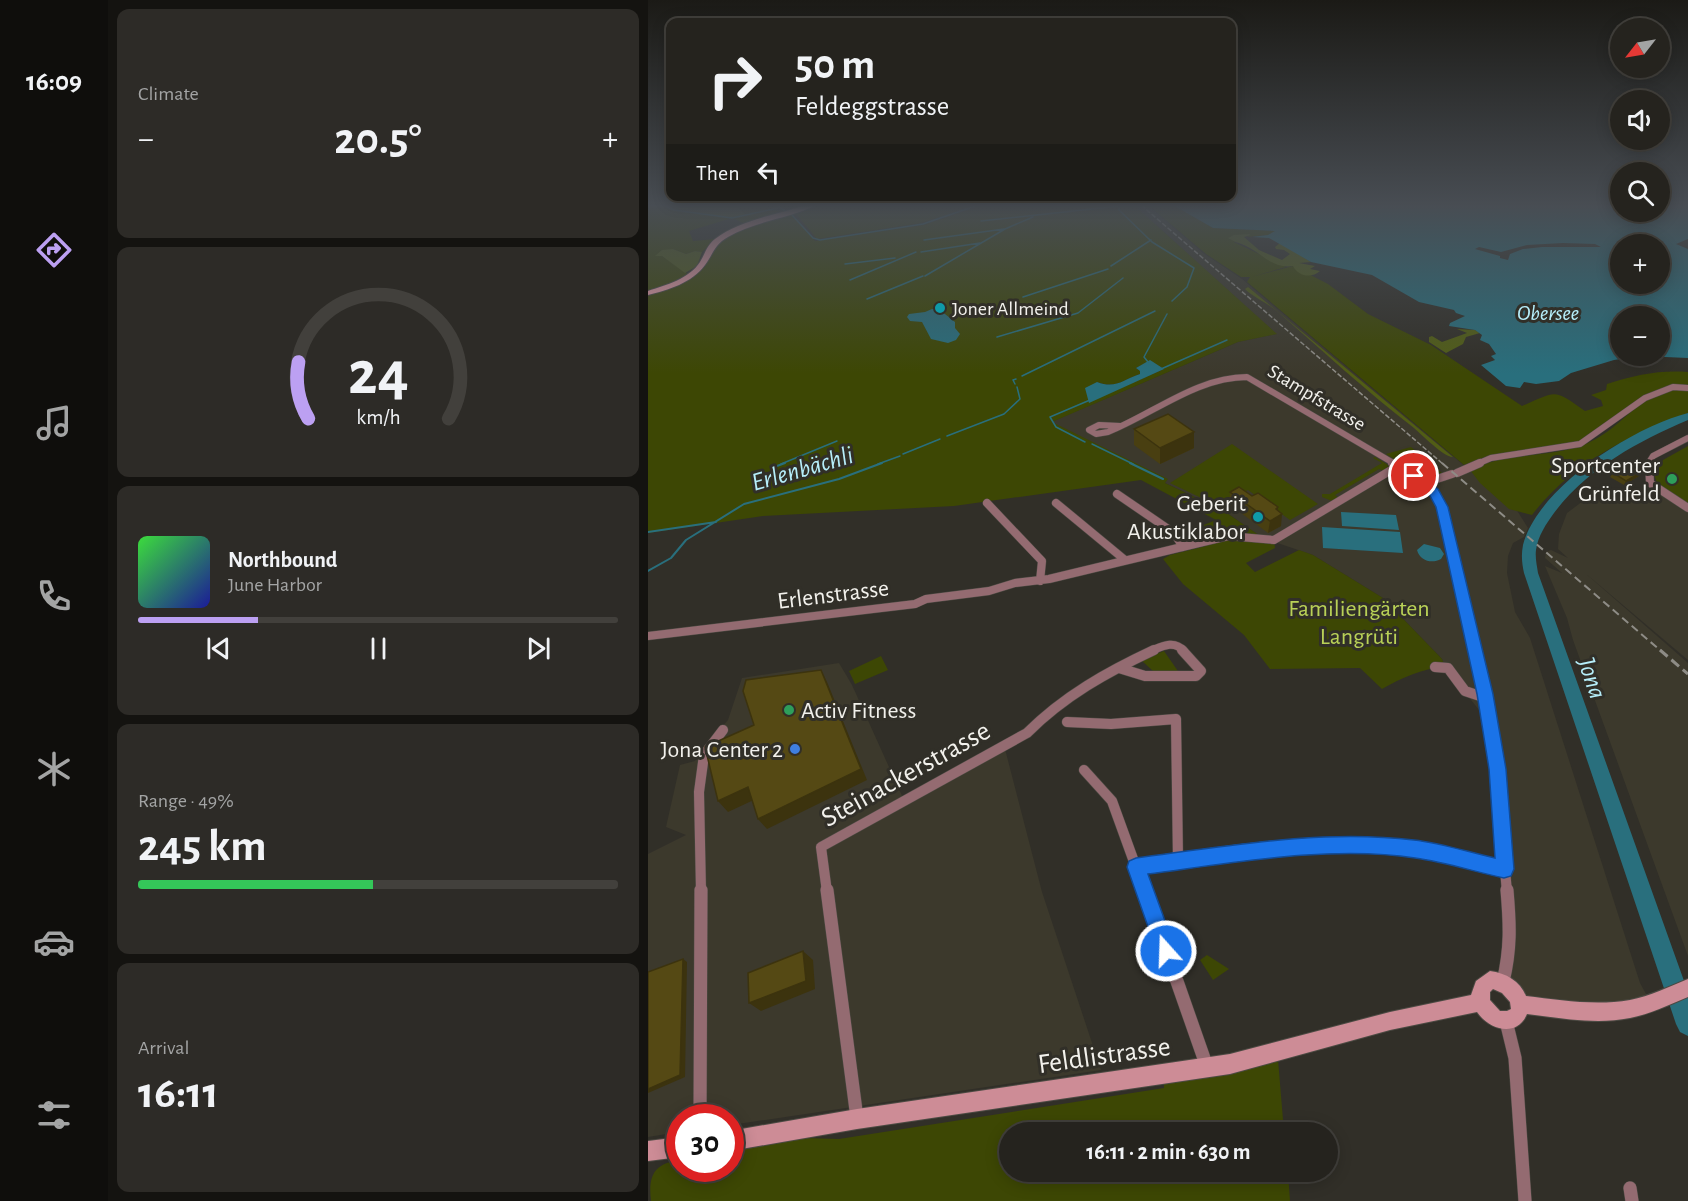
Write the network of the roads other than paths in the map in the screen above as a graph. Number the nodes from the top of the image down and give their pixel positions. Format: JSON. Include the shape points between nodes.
{"nodes":[{"id":1,"x":704,"y":261,"type":"edge"},
{"id":2,"x":648,"y":294,"type":"edge"},
{"id":3,"x":1688,"y":388,"type":"edge"},
{"id":4,"x":1120,"y":426,"type":"dead end"},
{"id":5,"x":1688,"y":438,"type":"edge"},
{"id":6,"x":1398,"y":466,"type":"junction"},
{"id":7,"x":1425,"y":483,"type":"junction"},
{"id":8,"x":1117,"y":494,"type":"dead end"},
{"id":9,"x":987,"y":502,"type":"dead end"},
{"id":10,"x":1056,"y":503,"type":"dead end"},
{"id":11,"x":1688,"y":508,"type":"edge"},
{"id":12,"x":1183,"y":547,"type":"junction"},
{"id":13,"x":1125,"y":560,"type":"junction"},
{"id":14,"x":1040,"y":581,"type":"junction"},
{"id":15,"x":648,"y":636,"type":"edge"},
{"id":16,"x":1435,"y":667,"type":"dead end"},
{"id":17,"x":1119,"y":668,"type":"junction"},
{"id":18,"x":1486,"y":698,"type":"junction"},
{"id":19,"x":1067,"y":722,"type":"dead end"},
{"id":20,"x":723,"y":730,"type":"dead end"},
{"id":21,"x":1084,"y":770,"type":"dead end"},
{"id":22,"x":1178,"y":860,"type":"junction"},
{"id":23,"x":1136,"y":867,"type":"junction"},
{"id":24,"x":1504,"y":869,"type":"junction"},
{"id":25,"x":1503,"y":982,"type":"junction"},
{"id":26,"x":1688,"y":988,"type":"edge"},
{"id":27,"x":1481,"y":1002,"type":"junction"},
{"id":28,"x":1519,"y":1004,"type":"junction"},
{"id":29,"x":1506,"y":1021,"type":"junction"},
{"id":30,"x":1207,"y":1068,"type":"junction"},
{"id":31,"x":700,"y":1104,"type":"edge"},
{"id":32,"x":857,"y":1119,"type":"junction"},
{"id":33,"x":744,"y":1139,"type":"edge"},
{"id":34,"x":666,"y":1149,"type":"edge"},
{"id":35,"x":648,"y":1151,"type":"edge"},
{"id":36,"x":1525,"y":1201,"type":"edge"}],
"edges":[{"from":1,"to":2,"type":"main road","via":[[693,273]]},
{"from":3,"to":7,"type":"street","via":[[1669,387],[1645,398],[1580,444],[1491,458]]},
{"from":4,"to":6,"type":"street","name":"Stampfstrasse","via":[[1220,380],[1244,376]]},
{"from":5,"to":11,"type":"street","via":[[1653,456],[1648,464],[1650,483]]},
{"from":6,"to":7,"type":"street","name":"Stampfstrasse"},
{"from":6,"to":12,"type":"street","name":"Erlenstrasse","via":[[1274,540],[1258,542],[1231,536]]},
{"from":7,"to":18,"type":"street","name":"Stampfstrasse","via":[[1442,507]]},
{"from":8,"to":12,"type":"street","via":[[1174,533]]},
{"from":9,"to":14,"type":"street","via":[[1042,561]]},
{"from":10,"to":13,"type":"street"},
{"from":12,"to":13,"type":"street","name":"Erlenstrasse"},
{"from":13,"to":14,"type":"street","name":"Erlenstrasse"},
{"from":14,"to":15,"type":"street","name":"Erlenstrasse","via":[[915,604]]},
{"from":16,"to":18,"type":"street","via":[[1448,668],[1465,691]]},
{"from":17,"to":17,"type":"street","name":"Steinackerstrasse","via":[[1170,643],[1179,646],[1200,671],[1196,676],[1140,675]]},
{"from":17,"to":32,"type":"street","name":"Steinackerstrasse","via":[[1078,689],[1044,714],[1027,733],[821,847]]},
{"from":18,"to":24,"type":"street","name":"Stampfstrasse","via":[[1497,769]]},
{"from":19,"to":22,"type":"street","via":[[1111,724],[1176,719]]},
{"from":20,"to":31,"type":"street","via":[[704,755],[699,792]]},
{"from":21,"to":23,"type":"street","via":[[1112,801]]},
{"from":22,"to":23,"type":"street"},
{"from":22,"to":24,"type":"street","via":[[1265,849],[1369,845],[1416,849]]},
{"from":23,"to":30,"type":"street"},
{"from":24,"to":25,"type":"street","name":"Stampfstrasse","via":[[1511,931]]},
{"from":25,"to":27,"type":"street","via":[[1485,983]]},
{"from":25,"to":28,"type":"street","via":[[1514,991]]},
{"from":26,"to":28,"type":"street","via":[[1621,1010]]},
{"from":27,"to":29,"type":"street","via":[[1494,1018]]},
{"from":27,"to":30,"type":"street","name":"Feldlistrasse"},
{"from":28,"to":29,"type":"street","via":[[1516,1016]]},
{"from":29,"to":36,"type":"street","via":[[1515,1058]]},
{"from":30,"to":32,"type":"street","name":"Feldlistrasse"},
{"from":32,"to":33,"type":"street","name":"Feldlistrasse"},
{"from":34,"to":35,"type":"street"}]}
